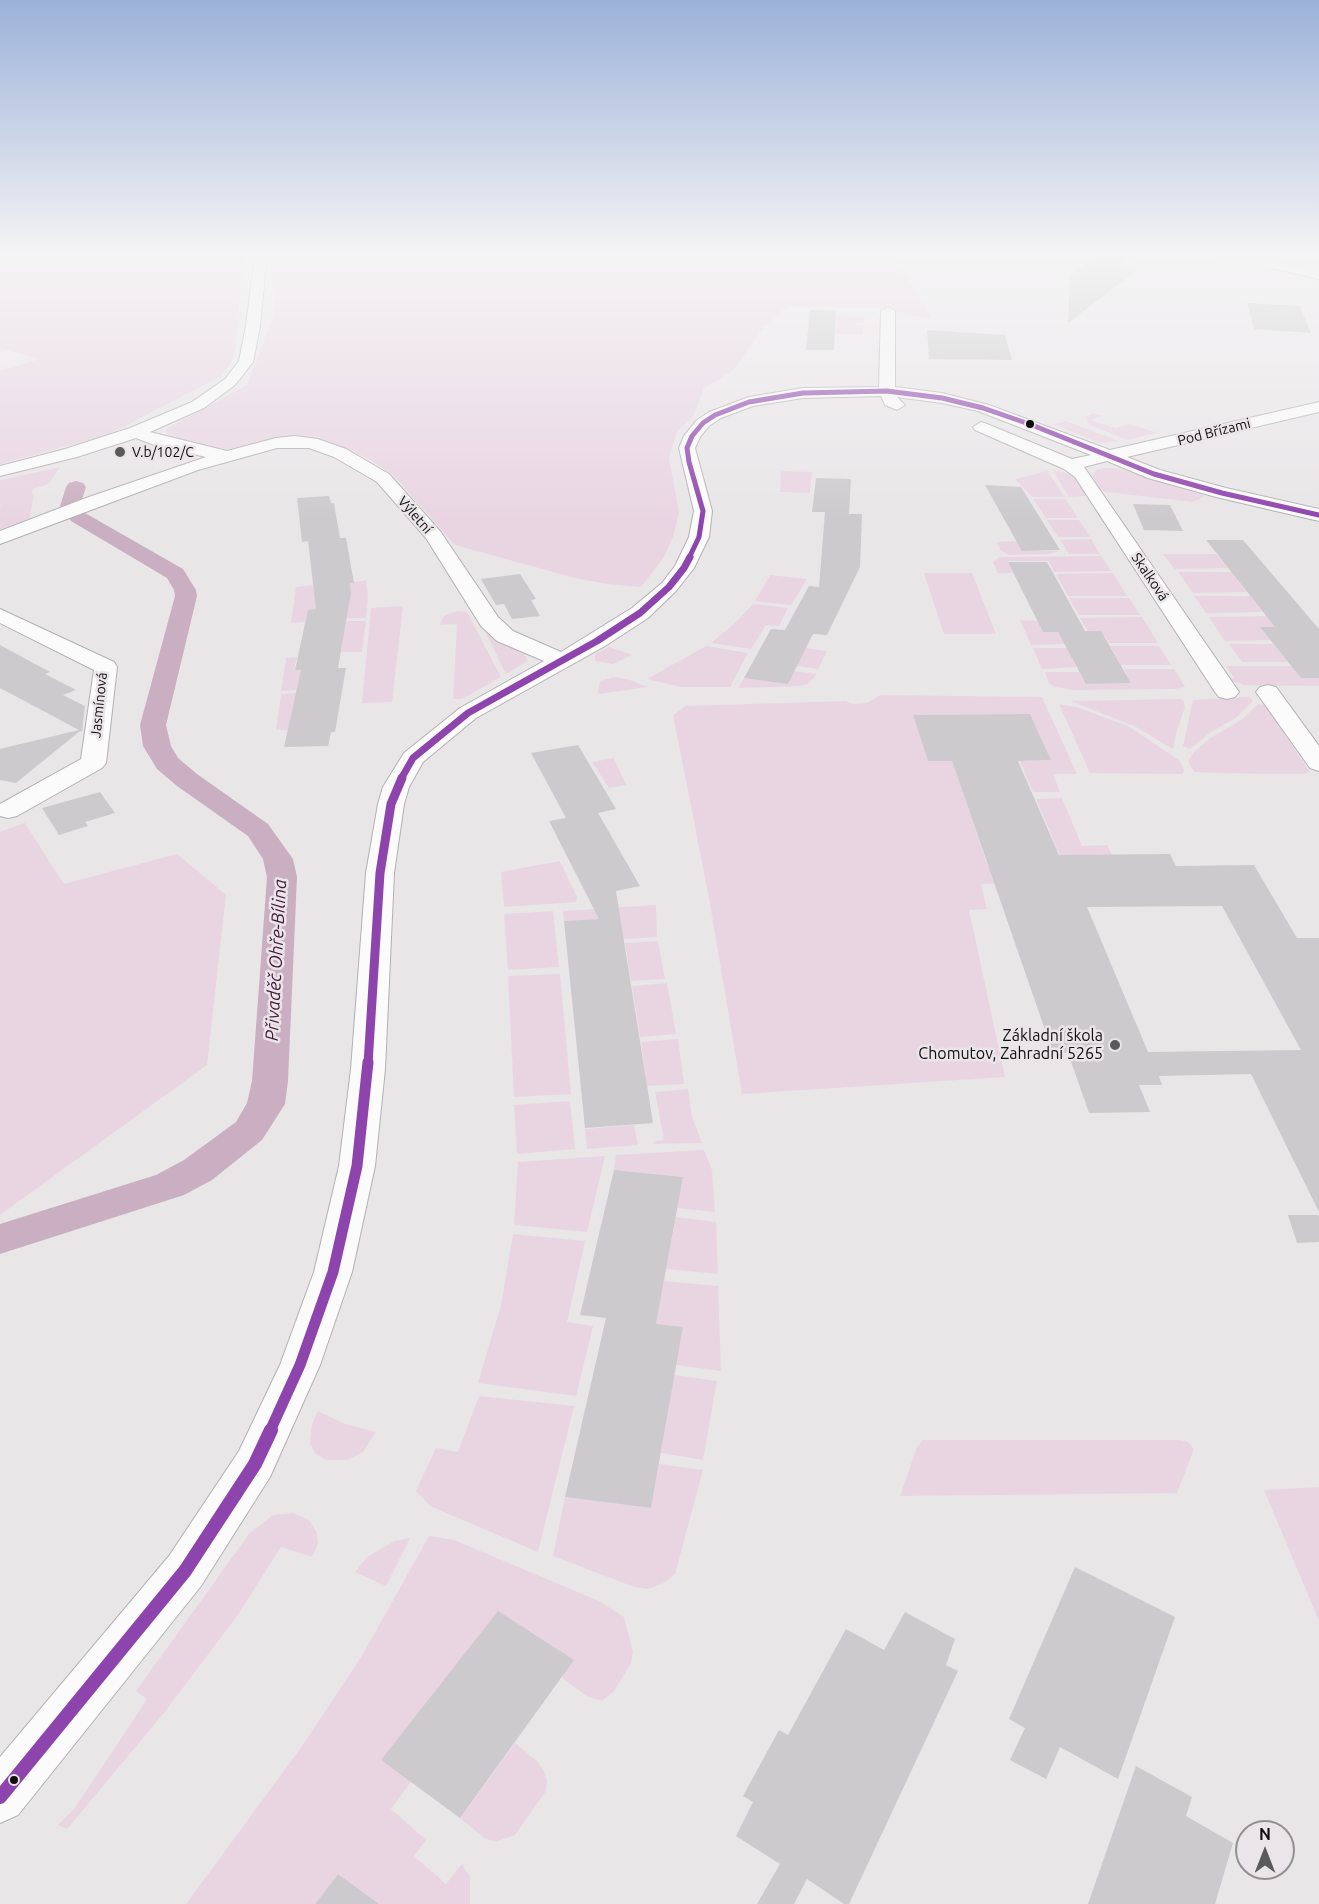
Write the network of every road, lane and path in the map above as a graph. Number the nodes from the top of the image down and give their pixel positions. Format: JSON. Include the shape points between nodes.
{"nodes":[{"id":1,"x":250,"y":342,"type":"edge"},
{"id":2,"x":888,"y":342,"type":"edge"},
{"id":3,"x":887,"y":390,"type":"junction"},
{"id":4,"x":1319,"y":407,"type":"edge"},
{"id":5,"x":937,"y":414,"type":"dead end"},
{"id":6,"x":969,"y":422,"type":"dead end"},
{"id":7,"x":136,"y":432,"type":"junction"},
{"id":8,"x":228,"y":456,"type":"junction"},
{"id":9,"x":1109,"y":456,"type":"junction"},
{"id":10,"x":1070,"y":465,"type":"junction"},
{"id":11,"x":0,"y":471,"type":"edge"},
{"id":12,"x":1319,"y":514,"type":"edge"},
{"id":13,"x":0,"y":538,"type":"edge"},
{"id":14,"x":0,"y":615,"type":"edge"},
{"id":15,"x":562,"y":661,"type":"junction"},
{"id":16,"x":1227,"y":692,"type":"dead end"},
{"id":17,"x":1268,"y":692,"type":"dead end"},
{"id":18,"x":1319,"y":764,"type":"edge"},
{"id":19,"x":8,"y":810,"type":"dead end"},
{"id":20,"x":0,"y":1797,"type":"edge"}],
"edges":[{"from":1,"to":7,"type":"street","via":[[246,362],[220,390],[198,405]]},
{"from":2,"to":3,"type":"street"},
{"from":3,"to":5,"type":"street","via":[[892,403]]},
{"from":3,"to":9,"type":"street","via":[[963,403]]},
{"from":3,"to":15,"type":"street","via":[[837,390],[769,398],[730,408],[703,423],[687,448],[703,511],[699,537],[684,568],[640,613]]},
{"from":4,"to":9,"type":"street","name":"Pod Břízami"},
{"from":6,"to":10,"type":"street","name":"Skalková"},
{"from":7,"to":8,"type":"street"},
{"from":7,"to":11,"type":"street"},
{"from":8,"to":13,"type":"street","name":"Výletní"},
{"from":8,"to":15,"type":"street","name":"Výletní","via":[[276,442],[304,442],[340,453],[383,478],[433,535],[489,621],[505,636]]},
{"from":9,"to":10,"type":"street"},
{"from":9,"to":12,"type":"street","via":[[1217,492]]},
{"from":10,"to":16,"type":"street","name":"Skalková","via":[[1081,473]]},
{"from":14,"to":19,"type":"street","name":"Jasmínová","via":[[106,667],[93,763]]},
{"from":15,"to":20,"type":"street","via":[[468,713],[413,758],[396,787],[380,873],[368,1069],[357,1166],[333,1272],[300,1365],[255,1464],[185,1571]]},
{"from":17,"to":18,"type":"street"}]}
